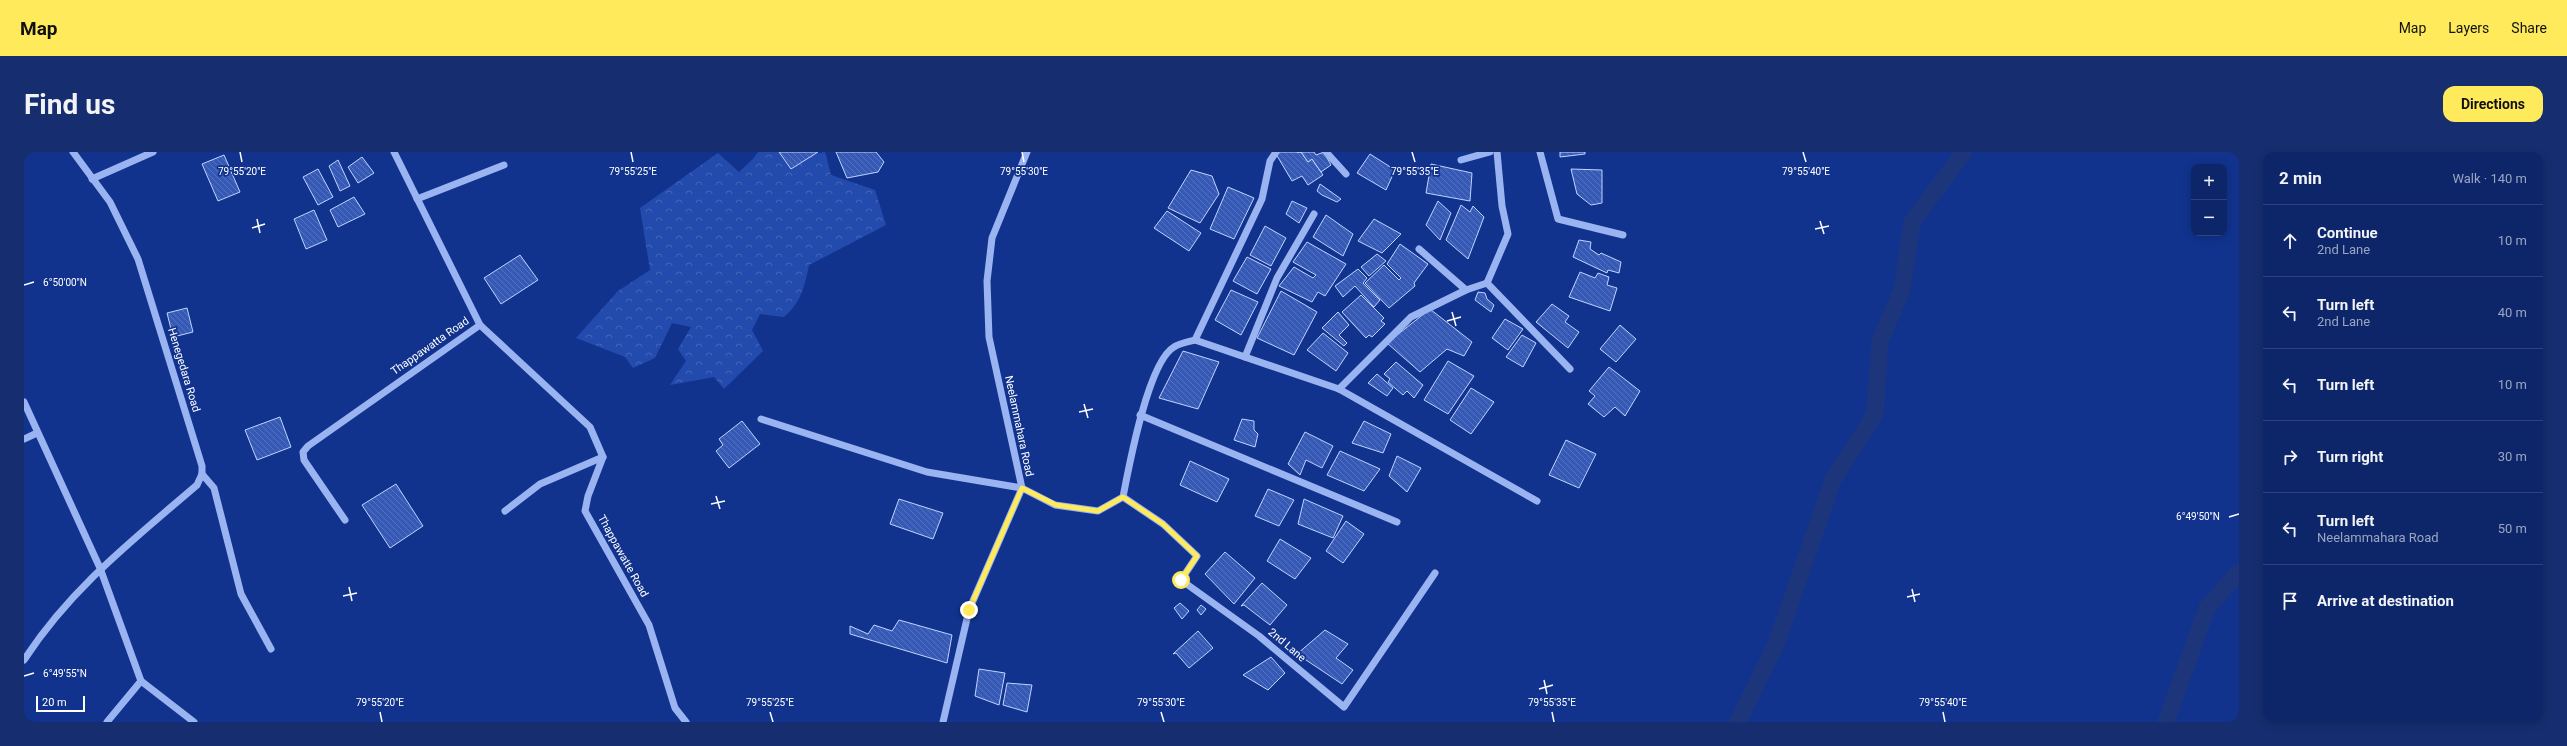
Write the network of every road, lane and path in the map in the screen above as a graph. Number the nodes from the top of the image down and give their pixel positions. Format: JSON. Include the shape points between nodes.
{"nodes":[{"id":1,"x":72,"y":152,"type":"edge"},
{"id":2,"x":153,"y":152,"type":"edge"},
{"id":3,"x":394,"y":152,"type":"edge"},
{"id":4,"x":1027,"y":152,"type":"edge"},
{"id":5,"x":1276,"y":152,"type":"edge"},
{"id":6,"x":1326,"y":152,"type":"edge"},
{"id":7,"x":1490,"y":152,"type":"edge"},
{"id":8,"x":1497,"y":152,"type":"edge"},
{"id":9,"x":1540,"y":152,"type":"edge"},
{"id":10,"x":1461,"y":160,"type":"dead end"},
{"id":11,"x":504,"y":165,"type":"dead end"},
{"id":12,"x":1346,"y":174,"type":"dead end"},
{"id":13,"x":92,"y":179,"type":"junction"},
{"id":14,"x":417,"y":199,"type":"junction"},
{"id":15,"x":1314,"y":214,"type":"dead end"},
{"id":16,"x":1624,"y":235,"type":"dead end"},
{"id":17,"x":1419,"y":249,"type":"dead end"},
{"id":18,"x":1487,"y":283,"type":"junction"},
{"id":19,"x":1466,"y":290,"type":"junction"},
{"id":20,"x":480,"y":324,"type":"junction"},
{"id":21,"x":1195,"y":340,"type":"junction"},
{"id":22,"x":1246,"y":357,"type":"junction"},
{"id":23,"x":1570,"y":369,"type":"dead end"},
{"id":24,"x":1340,"y":389,"type":"junction"},
{"id":25,"x":24,"y":402,"type":"edge"},
{"id":26,"x":1140,"y":415,"type":"junction"},
{"id":27,"x":761,"y":419,"type":"dead end"},
{"id":28,"x":37,"y":433,"type":"junction"},
{"id":29,"x":24,"y":439,"type":"edge"},
{"id":30,"x":603,"y":457,"type":"junction"},
{"id":31,"x":202,"y":474,"type":"junction"},
{"id":32,"x":1022,"y":488,"type":"junction"},
{"id":33,"x":1123,"y":497,"type":"junction"},
{"id":34,"x":1537,"y":501,"type":"dead end"},
{"id":35,"x":505,"y":511,"type":"dead end"},
{"id":36,"x":345,"y":520,"type":"dead end"},
{"id":37,"x":1397,"y":522,"type":"dead end"},
{"id":38,"x":100,"y":568,"type":"junction"},
{"id":39,"x":1435,"y":573,"type":"dead end"},
{"id":40,"x":271,"y":649,"type":"dead end"},
{"id":41,"x":24,"y":660,"type":"edge"},
{"id":42,"x":141,"y":681,"type":"junction"},
{"id":43,"x":107,"y":722,"type":"edge"},
{"id":44,"x":194,"y":722,"type":"edge"},
{"id":45,"x":686,"y":722,"type":"edge"},
{"id":46,"x":943,"y":722,"type":"edge"}],
"edges":[{"from":1,"to":13,"type":"street","name":"Henegedara Road"},
{"from":2,"to":13,"type":"street"},
{"from":3,"to":14,"type":"street","name":"Thappawatta Road"},
{"from":4,"to":32,"type":"street","name":"Neelammahara Road","via":[[992,238],[987,281],[989,336]]},
{"from":5,"to":21,"type":"street","via":[[1270,162],[1262,200]]},
{"from":6,"to":12,"type":"street"},
{"from":7,"to":10,"type":"street"},
{"from":8,"to":18,"type":"street","via":[[1502,206],[1508,234]]},
{"from":9,"to":16,"type":"street","via":[[1558,219]]},
{"from":11,"to":14,"type":"street"},
{"from":13,"to":31,"type":"street","name":"Henegedara Road","via":[[110,202],[138,259],[200,459]]},
{"from":14,"to":20,"type":"street","name":"Thappawatta Road"},
{"from":15,"to":22,"type":"street","via":[[1277,278]]},
{"from":17,"to":19,"type":"street"},
{"from":18,"to":19,"type":"street"},
{"from":18,"to":23,"type":"street"},
{"from":19,"to":24,"type":"street","via":[[1411,317]]},
{"from":20,"to":30,"type":"street","via":[[590,427]]},
{"from":20,"to":36,"type":"street","name":"Thappawatta Road","via":[[303,452],[304,460]]},
{"from":21,"to":22,"type":"street"},
{"from":21,"to":26,"type":"street","via":[[1174,347],[1164,356]]},
{"from":22,"to":24,"type":"street"},
{"from":24,"to":34,"type":"street"},
{"from":25,"to":28,"type":"street"},
{"from":26,"to":33,"type":"street"},
{"from":26,"to":37,"type":"street"},
{"from":27,"to":32,"type":"street","via":[[927,472]]},
{"from":28,"to":29,"type":"street"},
{"from":28,"to":38,"type":"street"},
{"from":30,"to":35,"type":"street","via":[[540,484]]},
{"from":30,"to":45,"type":"street","name":"Thappawatte Road","via":[[588,496],[586,511],[649,625],[675,708]]},
{"from":31,"to":38,"type":"street","via":[[197,485]]},
{"from":31,"to":40,"type":"street","via":[[214,488],[241,594]]},
{"from":32,"to":33,"type":"street","via":[[1056,505],[1098,511]]},
{"from":32,"to":46,"type":"street","name":"Neelammahara Road","via":[[969,610]]},
{"from":33,"to":39,"type":"street","name":"2nd Lane","via":[[1163,524],[1197,556],[1181,580],[1259,636],[1344,707]]},
{"from":38,"to":41,"type":"street","via":[[44,630]]},
{"from":38,"to":42,"type":"street"},
{"from":42,"to":43,"type":"street"},
{"from":42,"to":44,"type":"street"}]}
